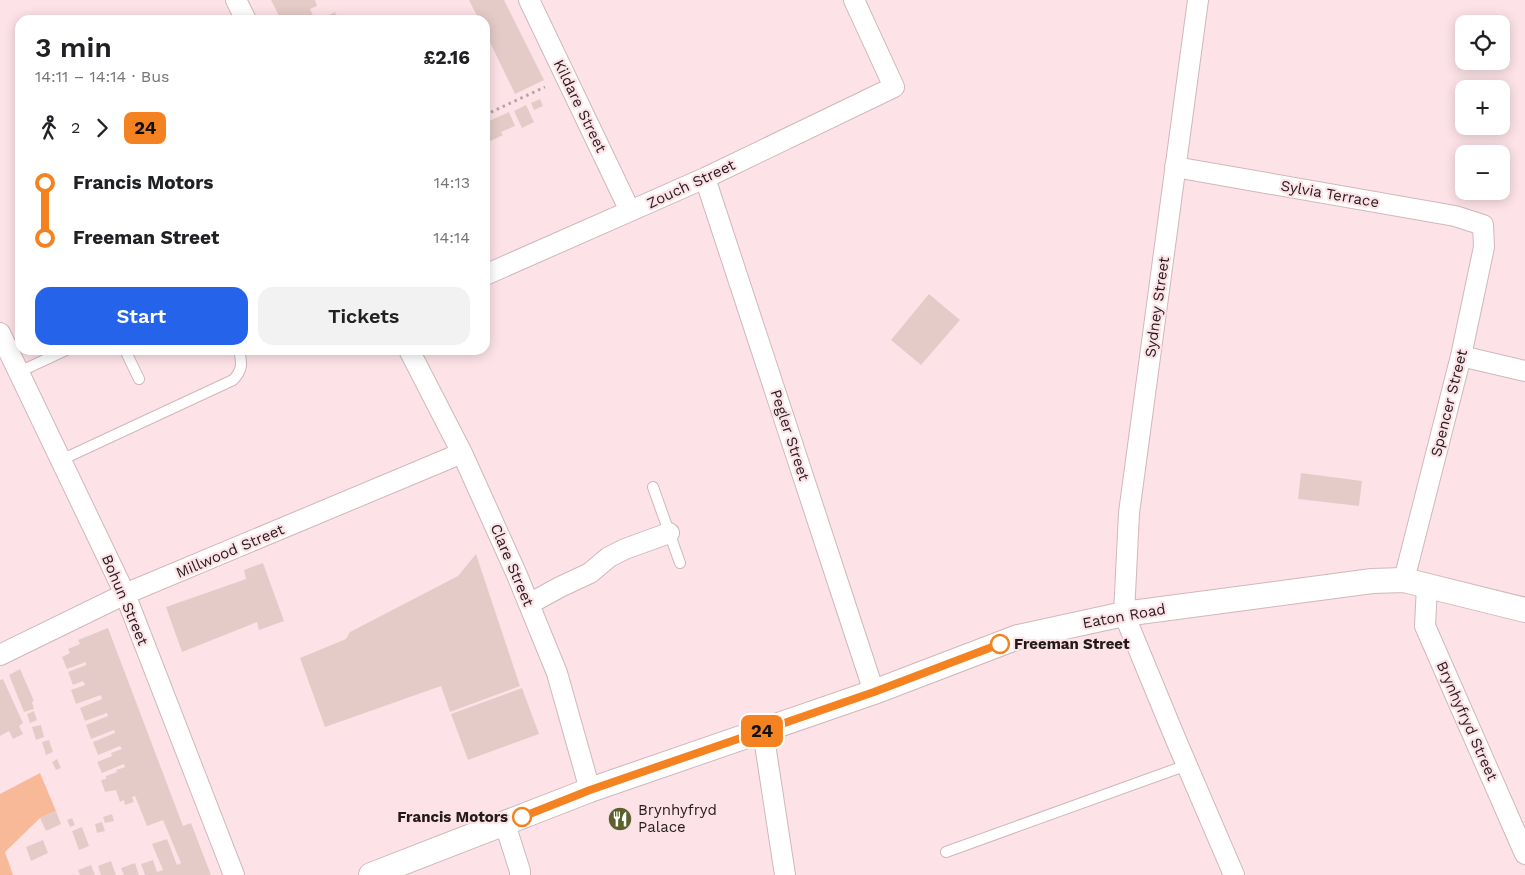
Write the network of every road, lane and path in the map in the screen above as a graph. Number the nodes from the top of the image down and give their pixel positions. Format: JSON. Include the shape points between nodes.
{"nodes":[{"id":1,"x":236,"y":0,"type":"edge"},
{"id":2,"x":529,"y":0,"type":"edge"},
{"id":3,"x":854,"y":0,"type":"edge"},
{"id":4,"x":1198,"y":0,"type":"edge"},
{"id":5,"x":244,"y":15,"type":"edge"},
{"id":6,"x":566,"y":77,"type":"junction"},
{"id":7,"x":490,"y":114,"type":"edge"},
{"id":8,"x":1175,"y":167,"type":"junction"},
{"id":9,"x":705,"y":178,"type":"junction"},
{"id":10,"x":630,"y":212,"type":"junction"},
{"id":11,"x":1483,"y":225,"type":"joint"},
{"id":12,"x":490,"y":273,"type":"edge"},
{"id":13,"x":0,"y":333,"type":"edge"},
{"id":14,"x":55,"y":355,"type":"edge"},
{"id":15,"x":128,"y":355,"type":"edge"},
{"id":16,"x":241,"y":355,"type":"edge"},
{"id":17,"x":412,"y":355,"type":"edge"},
{"id":18,"x":1461,"y":356,"type":"junction"},
{"id":19,"x":1525,"y":371,"type":"edge"},
{"id":20,"x":19,"y":372,"type":"junction"},
{"id":21,"x":139,"y":379,"type":"dead end"},
{"id":22,"x":462,"y":453,"type":"junction"},
{"id":23,"x":61,"y":460,"type":"junction"},
{"id":24,"x":653,"y":487,"type":"dead end"},
{"id":25,"x":669,"y":533,"type":"junction"},
{"id":26,"x":680,"y":563,"type":"dead end"},
{"id":27,"x":1404,"y":580,"type":"junction"},
{"id":28,"x":1426,"y":586,"type":"junction"},
{"id":29,"x":125,"y":594,"type":"junction"},
{"id":30,"x":529,"y":604,"type":"junction"},
{"id":31,"x":1525,"y":610,"type":"edge"},
{"id":32,"x":1124,"y":614,"type":"junction"},
{"id":33,"x":0,"y":655,"type":"edge"},
{"id":34,"x":874,"y":692,"type":"junction"},
{"id":35,"x":762,"y":731,"type":"junction"},
{"id":36,"x":1187,"y":765,"type":"junction"},
{"id":37,"x":590,"y":790,"type":"junction"},
{"id":38,"x":505,"y":824,"type":"junction"},
{"id":39,"x":946,"y":852,"type":"dead end"},
{"id":40,"x":1525,"y":854,"type":"edge"},
{"id":41,"x":234,"y":875,"type":"edge"},
{"id":42,"x":371,"y":875,"type":"edge"},
{"id":43,"x":520,"y":875,"type":"edge"},
{"id":44,"x":785,"y":875,"type":"edge"},
{"id":45,"x":1234,"y":875,"type":"edge"}],
"edges":[{"from":1,"to":5,"type":"street"},
{"from":2,"to":6,"type":"street","name":"Kildare Street"},
{"from":3,"to":9,"type":"street","name":"Zouch Street","via":[[894,87]]},
{"from":4,"to":8,"type":"street","name":"Sydney Street"},
{"from":6,"to":7,"type":"path"},
{"from":6,"to":10,"type":"street","name":"Kildare Street"},
{"from":8,"to":11,"type":"street","name":"Sylvia Terrace","via":[[1455,216]]},
{"from":8,"to":32,"type":"street","name":"Sydney Street","via":[[1129,513]]},
{"from":9,"to":10,"type":"street","name":"Zouch Street"},
{"from":9,"to":34,"type":"street","name":"Pegler Street"},
{"from":10,"to":12,"type":"street","name":"Zouch Street"},
{"from":11,"to":18,"type":"street","name":"Spencer Street","via":[[1484,247]]},
{"from":13,"to":20,"type":"street","name":"Bohun Street"},
{"from":14,"to":20,"type":"lane"},
{"from":15,"to":21,"type":"lane"},
{"from":16,"to":23,"type":"lane","via":[[240,373],[234,380]]},
{"from":17,"to":22,"type":"street","name":"Clare Street"},
{"from":18,"to":19,"type":"street"},
{"from":18,"to":27,"type":"street","name":"Spencer Street"},
{"from":20,"to":23,"type":"street","name":"Bohun Street"},
{"from":22,"to":29,"type":"street","name":"Millwood Street"},
{"from":22,"to":30,"type":"street","name":"Clare Street"},
{"from":23,"to":29,"type":"street","name":"Bohun Street"},
{"from":24,"to":25,"type":"lane"},
{"from":25,"to":26,"type":"lane"},
{"from":25,"to":30,"type":"street","via":[[609,557],[590,573]]},
{"from":27,"to":28,"type":"street","name":"Eaton Road"},
{"from":27,"to":32,"type":"street","name":"Eaton Road"},
{"from":28,"to":31,"type":"street","name":"Eaton Road"},
{"from":28,"to":40,"type":"street","name":"Brynhyfryd Street","via":[[1425,626]]},
{"from":29,"to":33,"type":"street","name":"Millwood Street"},
{"from":29,"to":41,"type":"street","name":"Bohun Street"},
{"from":30,"to":37,"type":"street","name":"Clare Street","via":[[557,673]]},
{"from":32,"to":34,"type":"street","name":"Eaton Road","via":[[1018,637]]},
{"from":32,"to":36,"type":"street"},
{"from":34,"to":35,"type":"street","name":"Eaton Road"},
{"from":35,"to":37,"type":"street","name":"Eaton Road"},
{"from":35,"to":44,"type":"street"},
{"from":36,"to":39,"type":"lane"},
{"from":36,"to":45,"type":"street"},
{"from":37,"to":38,"type":"street","name":"Eaton Road"},
{"from":38,"to":42,"type":"street","name":"Eaton Road"},
{"from":38,"to":43,"type":"street"}]}
